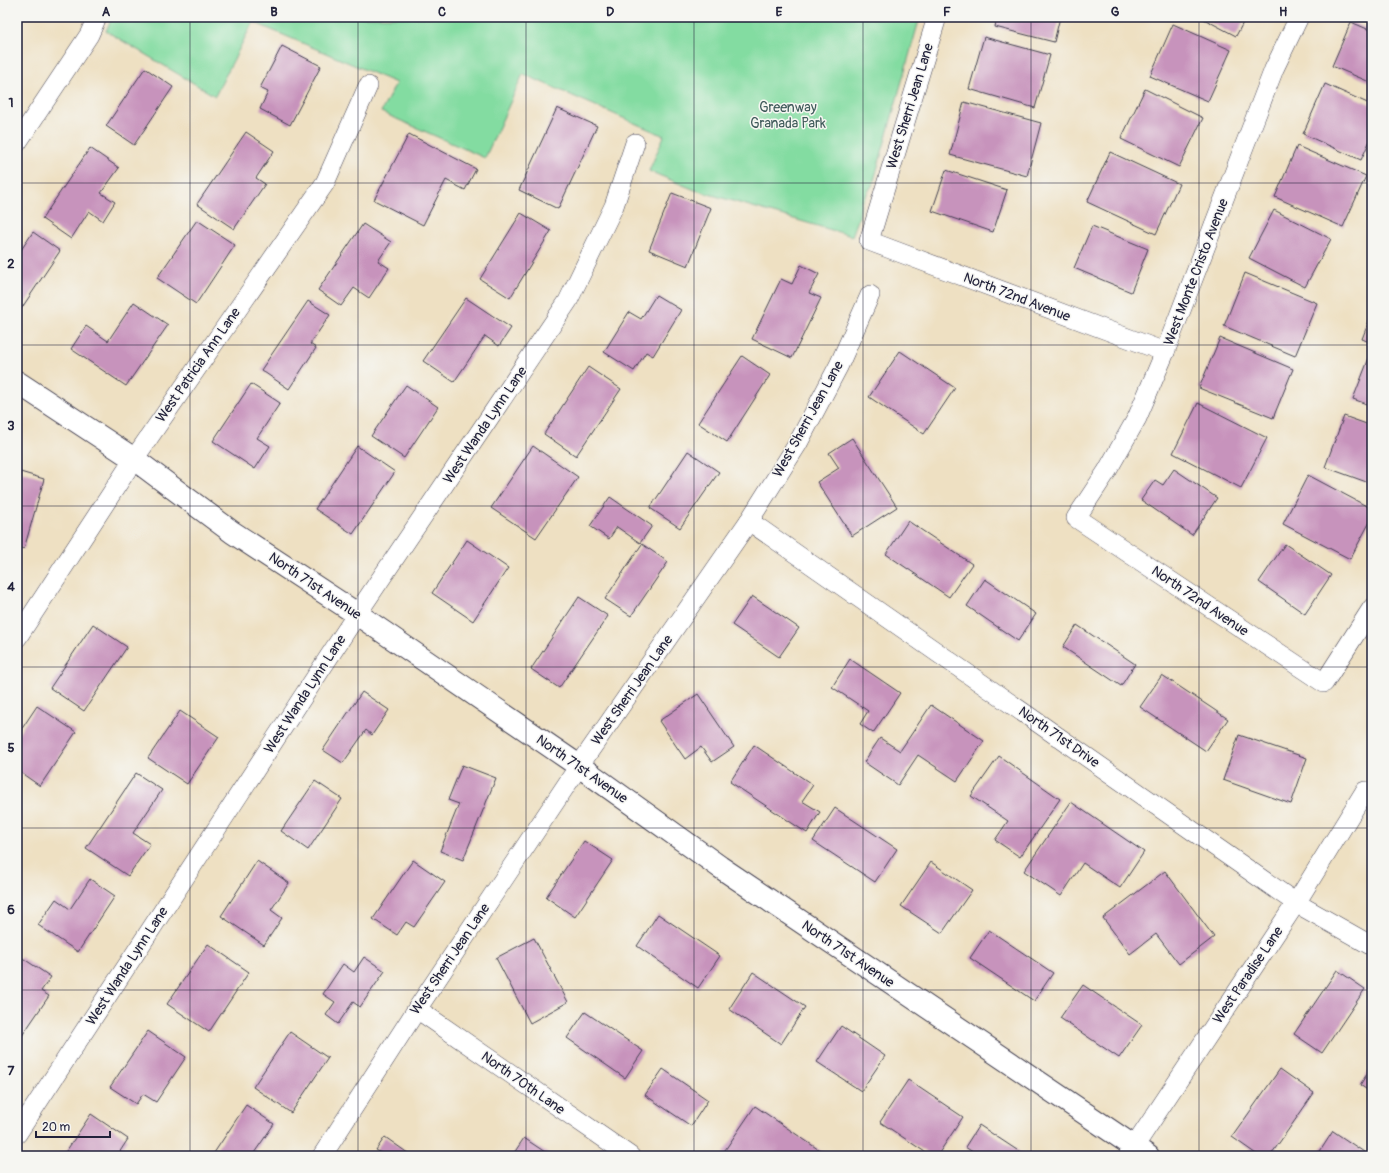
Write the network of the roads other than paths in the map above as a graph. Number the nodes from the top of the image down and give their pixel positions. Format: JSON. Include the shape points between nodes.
{"nodes":[{"id":1,"x":97,"y":17,"type":"edge"},
{"id":2,"x":937,"y":17,"type":"edge"},
{"id":3,"x":1299,"y":17,"type":"edge"},
{"id":4,"x":368,"y":86,"type":"dead end"},
{"id":5,"x":17,"y":143,"type":"edge"},
{"id":6,"x":635,"y":143,"type":"dead end"},
{"id":7,"x":869,"y":241,"type":"joint"},
{"id":8,"x":870,"y":295,"type":"dead end"},
{"id":9,"x":1165,"y":352,"type":"junction"},
{"id":10,"x":17,"y":382,"type":"edge"},
{"id":11,"x":134,"y":459,"type":"junction"},
{"id":12,"x":1076,"y":518,"type":"joint"},
{"id":13,"x":749,"y":521,"type":"junction"},
{"id":14,"x":1372,"y":608,"type":"edge"},
{"id":15,"x":357,"y":614,"type":"junction"},
{"id":16,"x":17,"y":638,"type":"edge"},
{"id":17,"x":579,"y":766,"type":"junction"},
{"id":18,"x":1365,"y":791,"type":"dead end"},
{"id":19,"x":1296,"y":903,"type":"junction"},
{"id":20,"x":1372,"y":946,"type":"edge"},
{"id":21,"x":417,"y":1009,"type":"junction"},
{"id":22,"x":17,"y":1134,"type":"edge"},
{"id":23,"x":1137,"y":1153,"type":"edge"},
{"id":24,"x":322,"y":1156,"type":"edge"},
{"id":25,"x":630,"y":1156,"type":"edge"}],
"edges":[{"from":1,"to":5,"type":"street","via":[[88,35]]},
{"from":2,"to":7,"type":"street","name":"West Sherri Jean Lane"},
{"from":3,"to":9,"type":"street","name":"West Monte Cristo Avenue","via":[[1274,69]]},
{"from":4,"to":11,"type":"street","name":"West Patricia Ann Lane","via":[[325,183]]},
{"from":6,"to":15,"type":"street","name":"West Wanda Lynn Lane","via":[[614,206],[568,301]]},
{"from":7,"to":9,"type":"street","name":"North 72nd Avenue"},
{"from":8,"to":13,"type":"street","name":"West Sherri Jean Lane","via":[[839,365],[797,445]]},
{"from":9,"to":12,"type":"street","name":"West Monte Cristo Avenue","via":[[1137,418]]},
{"from":10,"to":11,"type":"street","name":"North 71st Avenue"},
{"from":11,"to":15,"type":"street","name":"North 71st Avenue","via":[[232,532]]},
{"from":11,"to":16,"type":"street","name":"West Patricia Ann Lane"},
{"from":12,"to":14,"type":"street","name":"North 72nd Avenue","via":[[1324,683]]},
{"from":13,"to":17,"type":"street","name":"West Sherri Jean Lane"},
{"from":13,"to":19,"type":"street","name":"North 71st Drive"},
{"from":15,"to":17,"type":"street","name":"North 71st Avenue"},
{"from":15,"to":22,"type":"street","name":"West Wanda Lynn Lane"},
{"from":17,"to":21,"type":"street","name":"West Sherri Jean Lane"},
{"from":17,"to":23,"type":"street","name":"North 71st Avenue","via":[[720,867]]},
{"from":18,"to":19,"type":"street","name":"West Paradise Lane"},
{"from":19,"to":20,"type":"street","name":"North 71st Drive"},
{"from":19,"to":23,"type":"street","name":"West Paradise Lane"},
{"from":21,"to":24,"type":"street","name":"West Sherri Jean Lane"},
{"from":21,"to":25,"type":"street","name":"North 70th Lane"}]}
